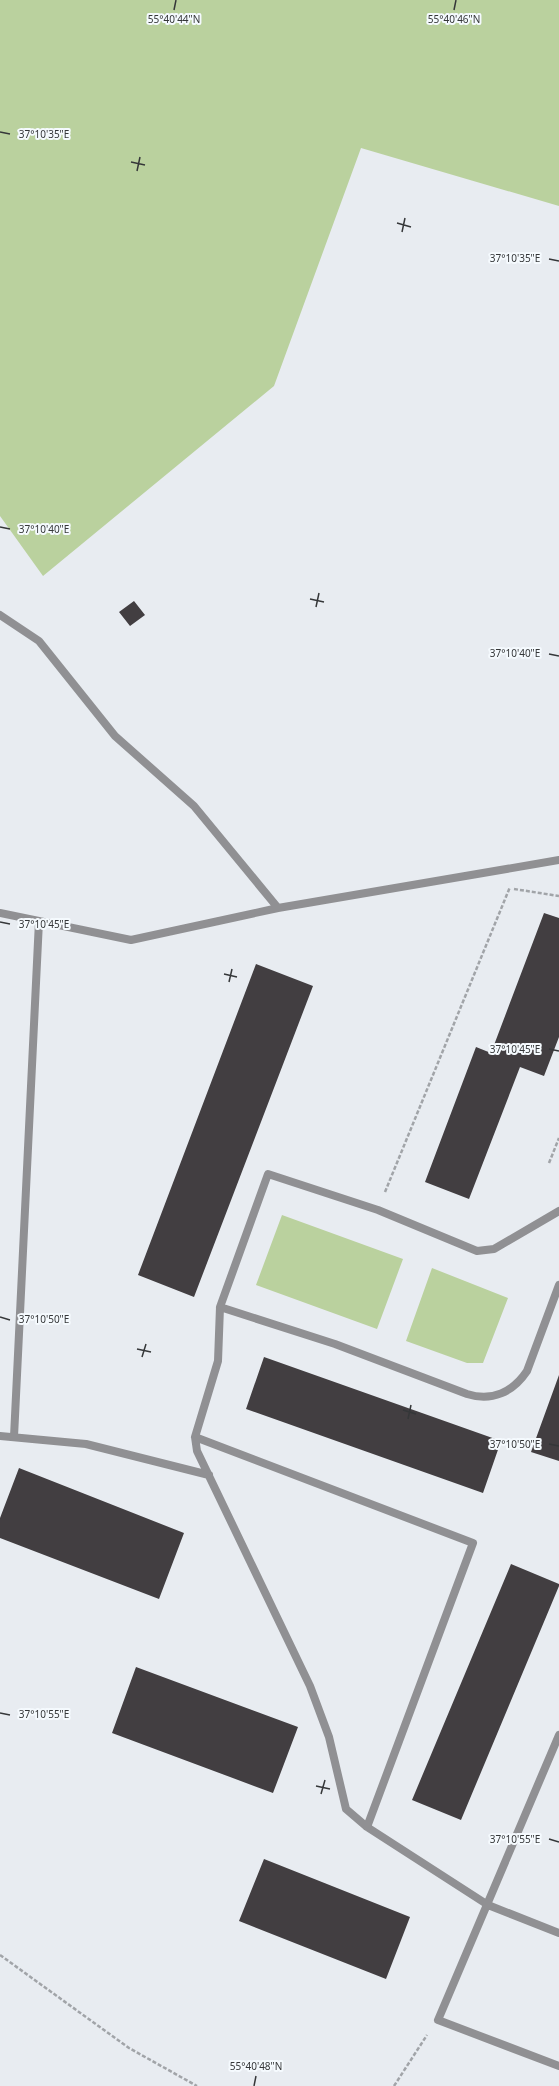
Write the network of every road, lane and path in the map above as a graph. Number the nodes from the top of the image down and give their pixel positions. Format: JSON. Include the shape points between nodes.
{"nodes":[{"id":1,"x":0,"y":615,"type":"edge"},
{"id":2,"x":559,"y":860,"type":"edge"},
{"id":3,"x":506,"y":869,"type":"junction"},
{"id":4,"x":510,"y":888,"type":"junction"},
{"id":5,"x":559,"y":896,"type":"edge"},
{"id":6,"x":278,"y":908,"type":"junction"},
{"id":7,"x":0,"y":913,"type":"edge"},
{"id":8,"x":38,"y":921,"type":"junction"},
{"id":9,"x":559,"y":1138,"type":"edge"},
{"id":10,"x":549,"y":1163,"type":"dead end"},
{"id":11,"x":378,"y":1210,"type":"junction"},
{"id":12,"x":559,"y":1211,"type":"edge"},
{"id":13,"x":559,"y":1285,"type":"edge"},
{"id":14,"x":220,"y":1307,"type":"junction"},
{"id":15,"x":0,"y":1436,"type":"edge"},
{"id":16,"x":195,"y":1437,"type":"junction"},
{"id":17,"x":14,"y":1438,"type":"junction"},
{"id":18,"x":209,"y":1475,"type":"junction"},
{"id":19,"x":559,"y":1735,"type":"edge"},
{"id":20,"x":367,"y":1827,"type":"junction"},
{"id":21,"x":488,"y":1904,"type":"junction"},
{"id":22,"x":559,"y":1933,"type":"edge"},
{"id":23,"x":0,"y":1955,"type":"edge"},
{"id":24,"x":438,"y":2020,"type":"junction"},
{"id":25,"x":559,"y":2066,"type":"edge"},
{"id":26,"x":197,"y":2086,"type":"edge"},
{"id":27,"x":394,"y":2086,"type":"edge"}],
"edges":[{"from":1,"to":6,"type":"lane","via":[[39,641],[115,736],[194,806]]},
{"from":2,"to":3,"type":"lane"},
{"from":3,"to":4,"type":"path"},
{"from":3,"to":6,"type":"lane"},
{"from":4,"to":5,"type":"path"},
{"from":4,"to":11,"type":"path"},
{"from":6,"to":8,"type":"lane","via":[[131,940]]},
{"from":7,"to":8,"type":"lane"},
{"from":8,"to":17,"type":"lane"},
{"from":9,"to":10,"type":"path"},
{"from":11,"to":12,"type":"lane","via":[[477,1251],[494,1249]]},
{"from":11,"to":14,"type":"lane","via":[[268,1174]]},
{"from":13,"to":14,"type":"lane","via":[[527,1371],[520,1381],[507,1391],[492,1397],[467,1394],[335,1344]]},
{"from":14,"to":16,"type":"lane","via":[[218,1361]]},
{"from":15,"to":17,"type":"lane"},
{"from":16,"to":18,"type":"lane","via":[[197,1451]]},
{"from":16,"to":20,"type":"lane","via":[[473,1543]]},
{"from":17,"to":18,"type":"lane","via":[[86,1444]]},
{"from":18,"to":20,"type":"lane","via":[[310,1686],[329,1737],[346,1809]]},
{"from":19,"to":21,"type":"lane"},
{"from":20,"to":21,"type":"lane"},
{"from":21,"to":22,"type":"lane"},
{"from":21,"to":24,"type":"lane"},
{"from":23,"to":26,"type":"path","via":[[129,2048]]},
{"from":24,"to":25,"type":"lane"},
{"from":24,"to":27,"type":"path"}]}
